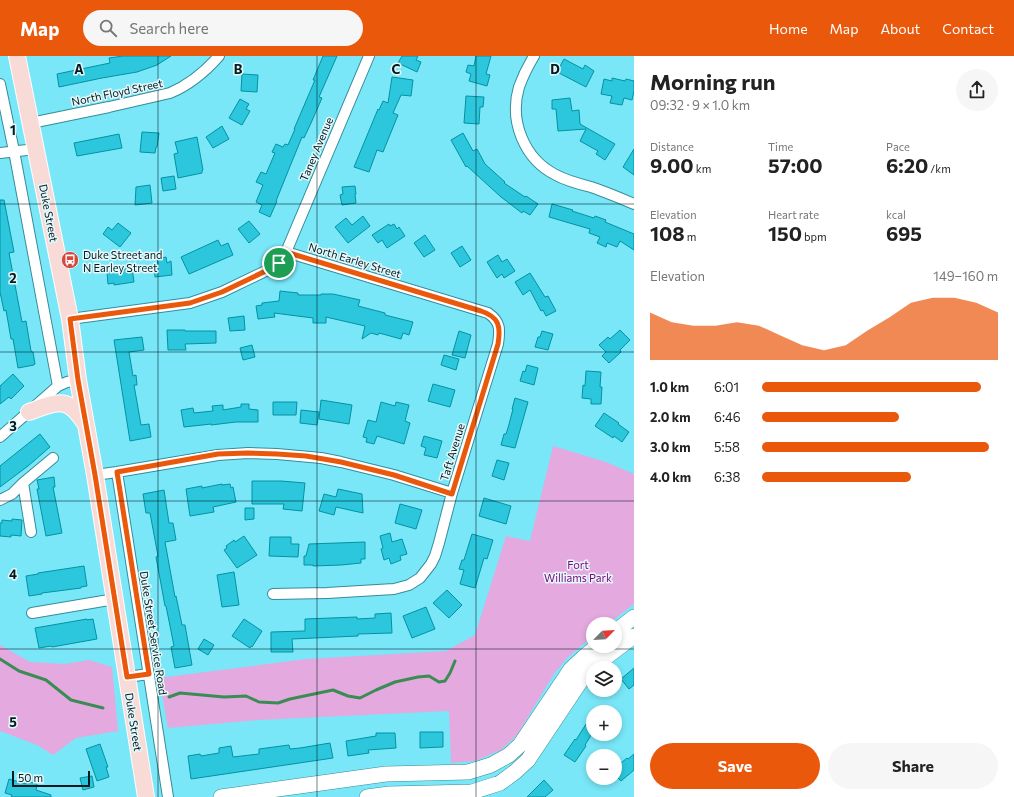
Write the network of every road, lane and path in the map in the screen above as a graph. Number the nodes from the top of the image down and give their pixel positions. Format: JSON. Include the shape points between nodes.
{"nodes":[{"id":1,"x":17,"y":56,"type":"edge"},
{"id":2,"x":219,"y":56,"type":"edge"},
{"id":3,"x":369,"y":56,"type":"edge"},
{"id":4,"x":534,"y":56,"type":"edge"},
{"id":5,"x":0,"y":84,"type":"edge"},
{"id":6,"x":31,"y":123,"type":"junction"},
{"id":7,"x":36,"y":148,"type":"junction"},
{"id":8,"x":14,"y":151,"type":"junction"},
{"id":9,"x":0,"y":153,"type":"edge"},
{"id":10,"x":634,"y":204,"type":"edge"},
{"id":11,"x":286,"y":252,"type":"junction"},
{"id":12,"x":70,"y":319,"type":"junction"},
{"id":13,"x":498,"y":323,"type":"joint"},
{"id":14,"x":78,"y":380,"type":"junction"},
{"id":15,"x":58,"y":386,"type":"junction"},
{"id":16,"x":29,"y":412,"type":"junction"},
{"id":17,"x":86,"y":425,"type":"junction"},
{"id":18,"x":0,"y":437,"type":"edge"},
{"id":19,"x":53,"y":458,"type":"dead end"},
{"id":20,"x":117,"y":472,"type":"junction"},
{"id":21,"x":95,"y":475,"type":"junction"},
{"id":22,"x":23,"y":483,"type":"junction"},
{"id":23,"x":452,"y":494,"type":"junction"},
{"id":24,"x":0,"y":500,"type":"edge"},
{"id":25,"x":31,"y":532,"type":"dead end"},
{"id":26,"x":273,"y":594,"type":"dead end"},
{"id":27,"x":115,"y":599,"type":"junction"},
{"id":28,"x":32,"y":613,"type":"dead end"},
{"id":29,"x":634,"y":617,"type":"edge"},
{"id":30,"x":622,"y":626,"type":"edge"},
{"id":31,"x":634,"y":636,"type":"edge"},
{"id":32,"x":589,"y":653,"type":"edge"},
{"id":33,"x":149,"y":674,"type":"junction"},
{"id":34,"x":127,"y":677,"type":"junction"},
{"id":35,"x":459,"y":785,"type":"edge"},
{"id":36,"x":146,"y":797,"type":"edge"},
{"id":37,"x":168,"y":797,"type":"edge"},
{"id":38,"x":221,"y":797,"type":"edge"},
{"id":39,"x":367,"y":797,"type":"edge"}],
"edges":[{"from":1,"to":6,"type":"main road","name":"Duke Street"},
{"from":2,"to":6,"type":"street","name":"North Floyd Street","via":[[191,82],[170,93]]},
{"from":3,"to":11,"type":"street","name":"Taney Avenue"},
{"from":4,"to":10,"type":"street","via":[[523,76],[517,104],[520,133],[528,150],[544,168],[557,176]]},
{"from":5,"to":8,"type":"street"},
{"from":6,"to":7,"type":"main road","name":"Duke Street"},
{"from":7,"to":8,"type":"street"},
{"from":7,"to":12,"type":"main road","name":"Duke Street"},
{"from":8,"to":9,"type":"street"},
{"from":8,"to":15,"type":"street"},
{"from":11,"to":12,"type":"street","via":[[274,267],[222,292],[190,303]]},
{"from":11,"to":13,"type":"street","name":"North Earley Street","via":[[488,313]]},
{"from":12,"to":14,"type":"main road","name":"Duke Street"},
{"from":13,"to":23,"type":"street","name":"Taft Avenue","via":[[498,344]]},
{"from":14,"to":15,"type":"street"},
{"from":14,"to":17,"type":"main road","name":"Duke Street"},
{"from":15,"to":16,"type":"street"},
{"from":16,"to":17,"type":"main road","via":[[53,404],[64,404],[73,408]]},
{"from":16,"to":18,"type":"street"},
{"from":17,"to":21,"type":"main road","name":"Duke Street"},
{"from":19,"to":22,"type":"street"},
{"from":20,"to":21,"type":"street"},
{"from":20,"to":23,"type":"street","via":[[218,454],[277,454],[341,462],[394,475]]},
{"from":20,"to":33,"type":"street","name":"Duke Street Service Road"},
{"from":21,"to":27,"type":"main road","name":"Duke Street"},
{"from":22,"to":24,"type":"street","via":[[12,494]]},
{"from":22,"to":25,"type":"street"},
{"from":23,"to":26,"type":"street","name":"Taft Avenue","via":[[435,556],[420,578],[409,585],[368,591]]},
{"from":27,"to":28,"type":"street"},
{"from":27,"to":34,"type":"main road","name":"Duke Street"},
{"from":29,"to":30,"type":"street"},
{"from":31,"to":35,"type":"street","via":[[582,679],[528,760],[515,772],[500,782],[472,792]]},
{"from":32,"to":35,"type":"street","via":[[571,669],[555,690],[520,745],[491,765],[468,772]]},
{"from":33,"to":34,"type":"street"},
{"from":33,"to":37,"type":"street","name":"Duke Street Service Road"},
{"from":34,"to":36,"type":"main road","name":"Duke Street"},
{"from":35,"to":38,"type":"street","via":[[386,774]]},
{"from":35,"to":39,"type":"street"}]}
